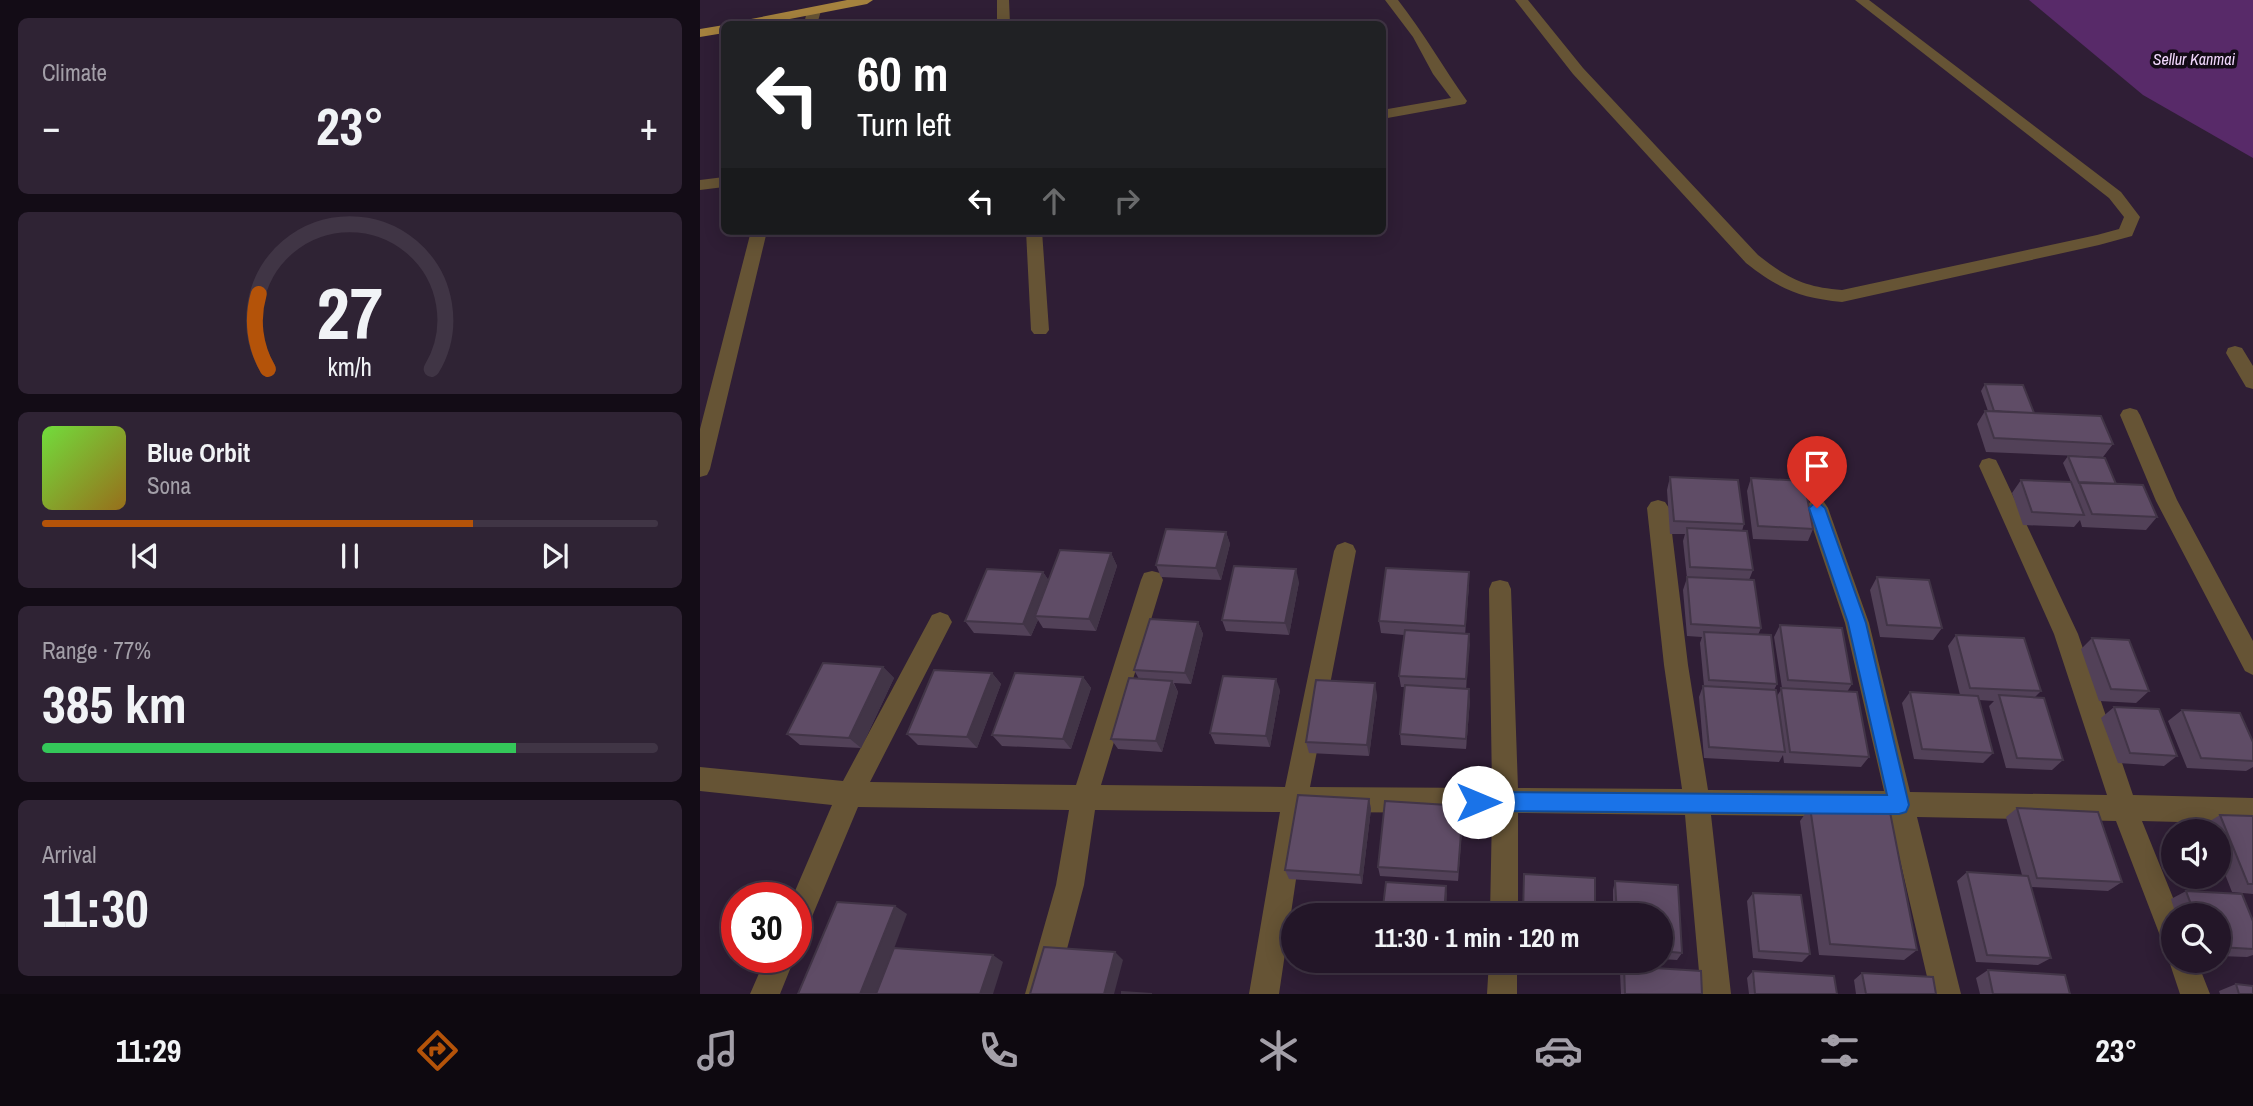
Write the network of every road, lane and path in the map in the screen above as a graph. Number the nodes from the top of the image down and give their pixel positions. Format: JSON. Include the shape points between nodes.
{"nodes":[{"id":1,"x":867,"y":0,"type":"edge"},
{"id":2,"x":1003,"y":0,"type":"edge"},
{"id":3,"x":1391,"y":0,"type":"edge"},
{"id":4,"x":1521,"y":0,"type":"edge"},
{"id":5,"x":1861,"y":0,"type":"edge"},
{"id":6,"x":812,"y":18,"type":"edge"},
{"id":7,"x":779,"y":21,"type":"edge"},
{"id":8,"x":1004,"y":21,"type":"edge"},
{"id":9,"x":721,"y":30,"type":"edge"},
{"id":10,"x":700,"y":33,"type":"edge"},
{"id":11,"x":1386,"y":114,"type":"edge"},
{"id":12,"x":721,"y":182,"type":"edge"},
{"id":13,"x":700,"y":185,"type":"edge"},
{"id":14,"x":758,"y":235,"type":"edge"},
{"id":15,"x":1034,"y":235,"type":"edge"},
{"id":16,"x":1040,"y":330,"type":"dead end"},
{"id":17,"x":2235,"y":354,"type":"dead end"},
{"id":18,"x":2253,"y":382,"type":"edge"},
{"id":19,"x":2130,"y":415,"type":"dead end"},
{"id":20,"x":1989,"y":466,"type":"dead end"},
{"id":21,"x":700,"y":469,"type":"edge"},
{"id":22,"x":1658,"y":508,"type":"dead end"},
{"id":23,"x":1817,"y":508,"type":"dead end"},
{"id":24,"x":1345,"y":551,"type":"dead end"},
{"id":25,"x":1152,"y":580,"type":"dead end"},
{"id":26,"x":1500,"y":589,"type":"dead end"},
{"id":27,"x":940,"y":622,"type":"dead end"},
{"id":28,"x":2253,"y":664,"type":"edge"},
{"id":29,"x":700,"y":779,"type":"edge"},
{"id":30,"x":850,"y":794,"type":"junction"},
{"id":31,"x":1084,"y":799,"type":"junction"},
{"id":32,"x":1294,"y":800,"type":"junction"},
{"id":33,"x":1505,"y":802,"type":"junction"},
{"id":34,"x":1697,"y":803,"type":"junction"},
{"id":35,"x":1899,"y":805,"type":"junction"},
{"id":36,"x":2124,"y":807,"type":"junction"},
{"id":37,"x":2253,"y":811,"type":"edge"},
{"id":38,"x":812,"y":883,"type":"edge"},
{"id":39,"x":1504,"y":903,"type":"edge"},
{"id":40,"x":2161,"y":903,"type":"edge"},
{"id":41,"x":774,"y":973,"type":"edge"},
{"id":42,"x":1503,"y":973,"type":"edge"},
{"id":43,"x":2187,"y":973,"type":"edge"},
{"id":44,"x":765,"y":994,"type":"edge"},
{"id":45,"x":1040,"y":994,"type":"edge"},
{"id":46,"x":1264,"y":994,"type":"edge"},
{"id":47,"x":1502,"y":994,"type":"edge"},
{"id":48,"x":1716,"y":994,"type":"edge"},
{"id":49,"x":1946,"y":994,"type":"edge"},
{"id":50,"x":2195,"y":994,"type":"edge"}],
"edges":[{"from":1,"to":6,"type":"main road"},
{"from":2,"to":8,"type":"street"},
{"from":3,"to":11,"type":"street","via":[[1460,101]]},
{"from":4,"to":5,"type":"street","via":[[1578,71],[1729,237],[1777,279],[1809,293],[1842,296],[2126,232],[2132,217],[2115,195]]},
{"from":6,"to":7,"type":"main road"},
{"from":9,"to":10,"type":"main road"},
{"from":12,"to":13,"type":"street"},
{"from":14,"to":21,"type":"street"},
{"from":15,"to":16,"type":"street"},
{"from":17,"to":18,"type":"street"},
{"from":19,"to":28,"type":"street","via":[[2167,502]]},
{"from":20,"to":36,"type":"street","via":[[2066,634]]},
{"from":22,"to":34,"type":"street"},
{"from":23,"to":35,"type":"street","via":[[1857,623]]},
{"from":24,"to":32,"type":"street"},
{"from":25,"to":31,"type":"street"},
{"from":26,"to":33,"type":"street"},
{"from":27,"to":30,"type":"street"},
{"from":29,"to":30,"type":"street"},
{"from":30,"to":31,"type":"street"},
{"from":30,"to":38,"type":"street"},
{"from":31,"to":32,"type":"street"},
{"from":31,"to":45,"type":"street","via":[[1070,885]]},
{"from":32,"to":33,"type":"street"},
{"from":32,"to":46,"type":"street"},
{"from":33,"to":34,"type":"street"},
{"from":33,"to":39,"type":"street"},
{"from":34,"to":35,"type":"street"},
{"from":34,"to":48,"type":"street"},
{"from":35,"to":36,"type":"street"},
{"from":35,"to":49,"type":"street"},
{"from":36,"to":37,"type":"street"},
{"from":36,"to":40,"type":"street"},
{"from":41,"to":44,"type":"street"},
{"from":42,"to":47,"type":"street"},
{"from":43,"to":50,"type":"street"}]}
